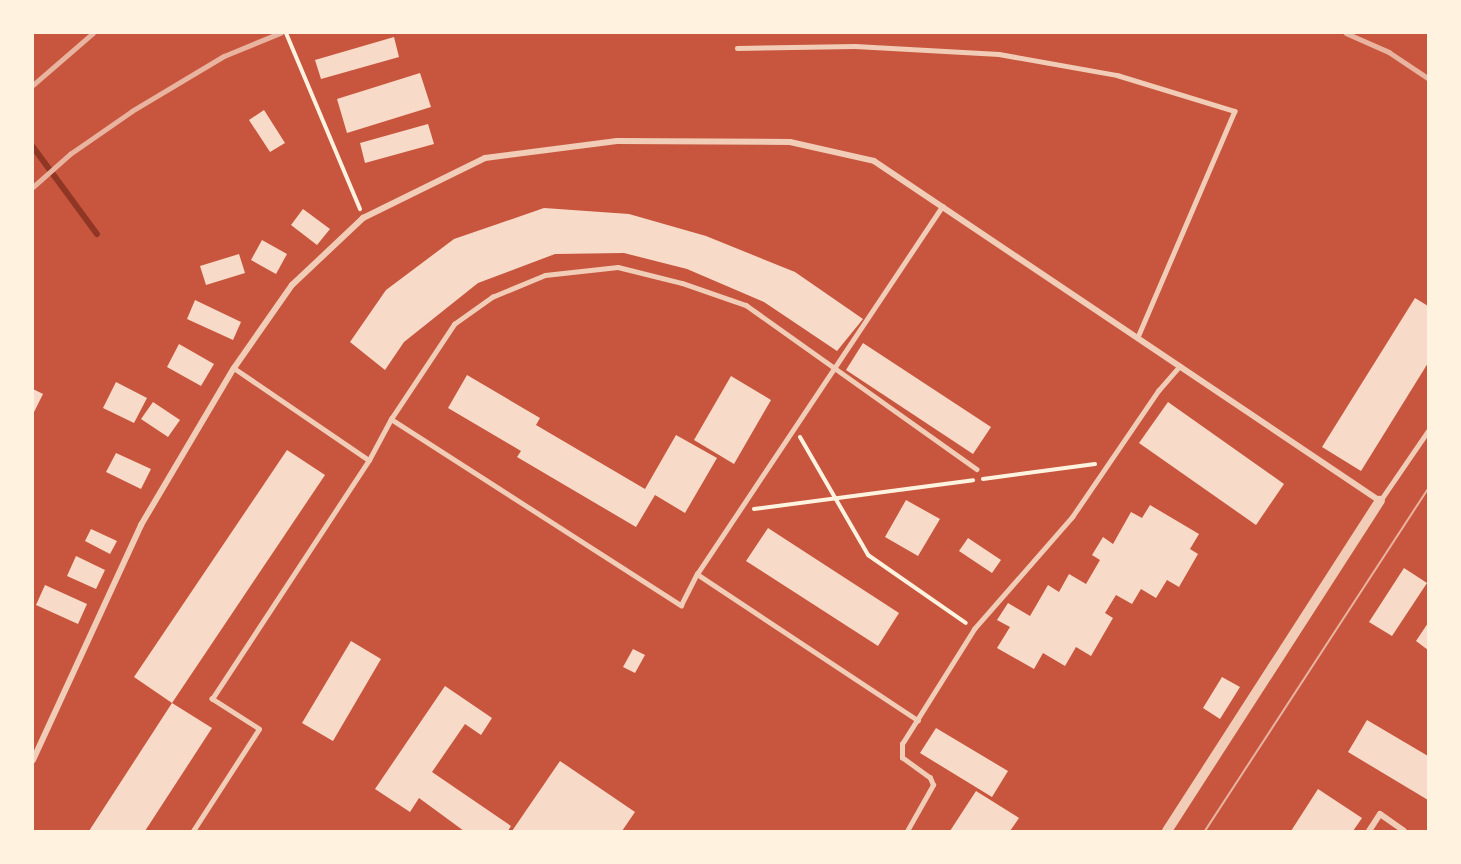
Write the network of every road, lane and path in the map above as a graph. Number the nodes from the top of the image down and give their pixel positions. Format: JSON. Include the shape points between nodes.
{"nodes":[{"id":1,"x":286,"y":33,"type":"edge"},
{"id":2,"x":737,"y":48,"type":"dead end"},
{"id":3,"x":942,"y":206,"type":"junction"},
{"id":4,"x":363,"y":218,"type":"junction"},
{"id":5,"x":1138,"y":338,"type":"junction"},
{"id":6,"x":1180,"y":366,"type":"junction"},
{"id":7,"x":234,"y":368,"type":"junction"},
{"id":8,"x":834,"y":368,"type":"junction"},
{"id":9,"x":391,"y":419,"type":"junction"},
{"id":10,"x":795,"y":428,"type":"junction"},
{"id":11,"x":1428,"y":431,"type":"edge"},
{"id":12,"x":369,"y":460,"type":"junction"},
{"id":13,"x":1110,"y":462,"type":"junction"},
{"id":14,"x":977,"y":469,"type":"dead end"},
{"id":15,"x":834,"y":499,"type":"junction"},
{"id":16,"x":1380,"y":501,"type":"junction"},
{"id":17,"x":739,"y":511,"type":"junction"},
{"id":18,"x":697,"y":574,"type":"junction"},
{"id":19,"x":974,"y":629,"type":"junction"},
{"id":20,"x":918,"y":720,"type":"junction"},
{"id":21,"x":33,"y":760,"type":"edge"},
{"id":22,"x":193,"y":831,"type":"edge"},
{"id":23,"x":907,"y":831,"type":"edge"},
{"id":24,"x":1167,"y":831,"type":"edge"},
{"id":25,"x":1369,"y":831,"type":"edge"},
{"id":26,"x":1404,"y":831,"type":"edge"}],
"edges":[{"from":1,"to":4,"type":"path"},
{"from":2,"to":5,"type":"lane","via":[[855,46],[999,54],[1117,75],[1234,111]]},
{"from":3,"to":4,"type":"street","via":[[874,161],[790,142],[617,141],[485,158]]},
{"from":3,"to":5,"type":"street"},
{"from":3,"to":8,"type":"lane"},
{"from":4,"to":7,"type":"street","via":[[292,285]]},
{"from":5,"to":6,"type":"street"},
{"from":6,"to":13,"type":"lane"},
{"from":6,"to":16,"type":"street"},
{"from":7,"to":12,"type":"lane"},
{"from":7,"to":21,"type":"street","via":[[141,525]]},
{"from":8,"to":9,"type":"lane","via":[[746,306],[682,283],[618,267],[555,274],[492,297],[454,324]]},
{"from":8,"to":10,"type":"lane"},
{"from":8,"to":14,"type":"lane"},
{"from":9,"to":12,"type":"lane"},
{"from":9,"to":18,"type":"lane","via":[[681,604]]},
{"from":10,"to":15,"type":"path"},
{"from":10,"to":17,"type":"lane"},
{"from":11,"to":16,"type":"lane"},
{"from":12,"to":22,"type":"lane","via":[[212,699],[258,729]]},
{"from":13,"to":15,"type":"path"},
{"from":13,"to":19,"type":"lane","via":[[1072,518]]},
{"from":15,"to":17,"type":"path"},
{"from":15,"to":19,"type":"path","via":[[868,555]]},
{"from":16,"to":24,"type":"street"},
{"from":17,"to":18,"type":"lane"},
{"from":18,"to":20,"type":"lane"},
{"from":19,"to":20,"type":"lane"},
{"from":20,"to":23,"type":"lane","via":[[899,752],[933,785]]},
{"from":25,"to":26,"type":"street","via":[[1380,814]]}]}
